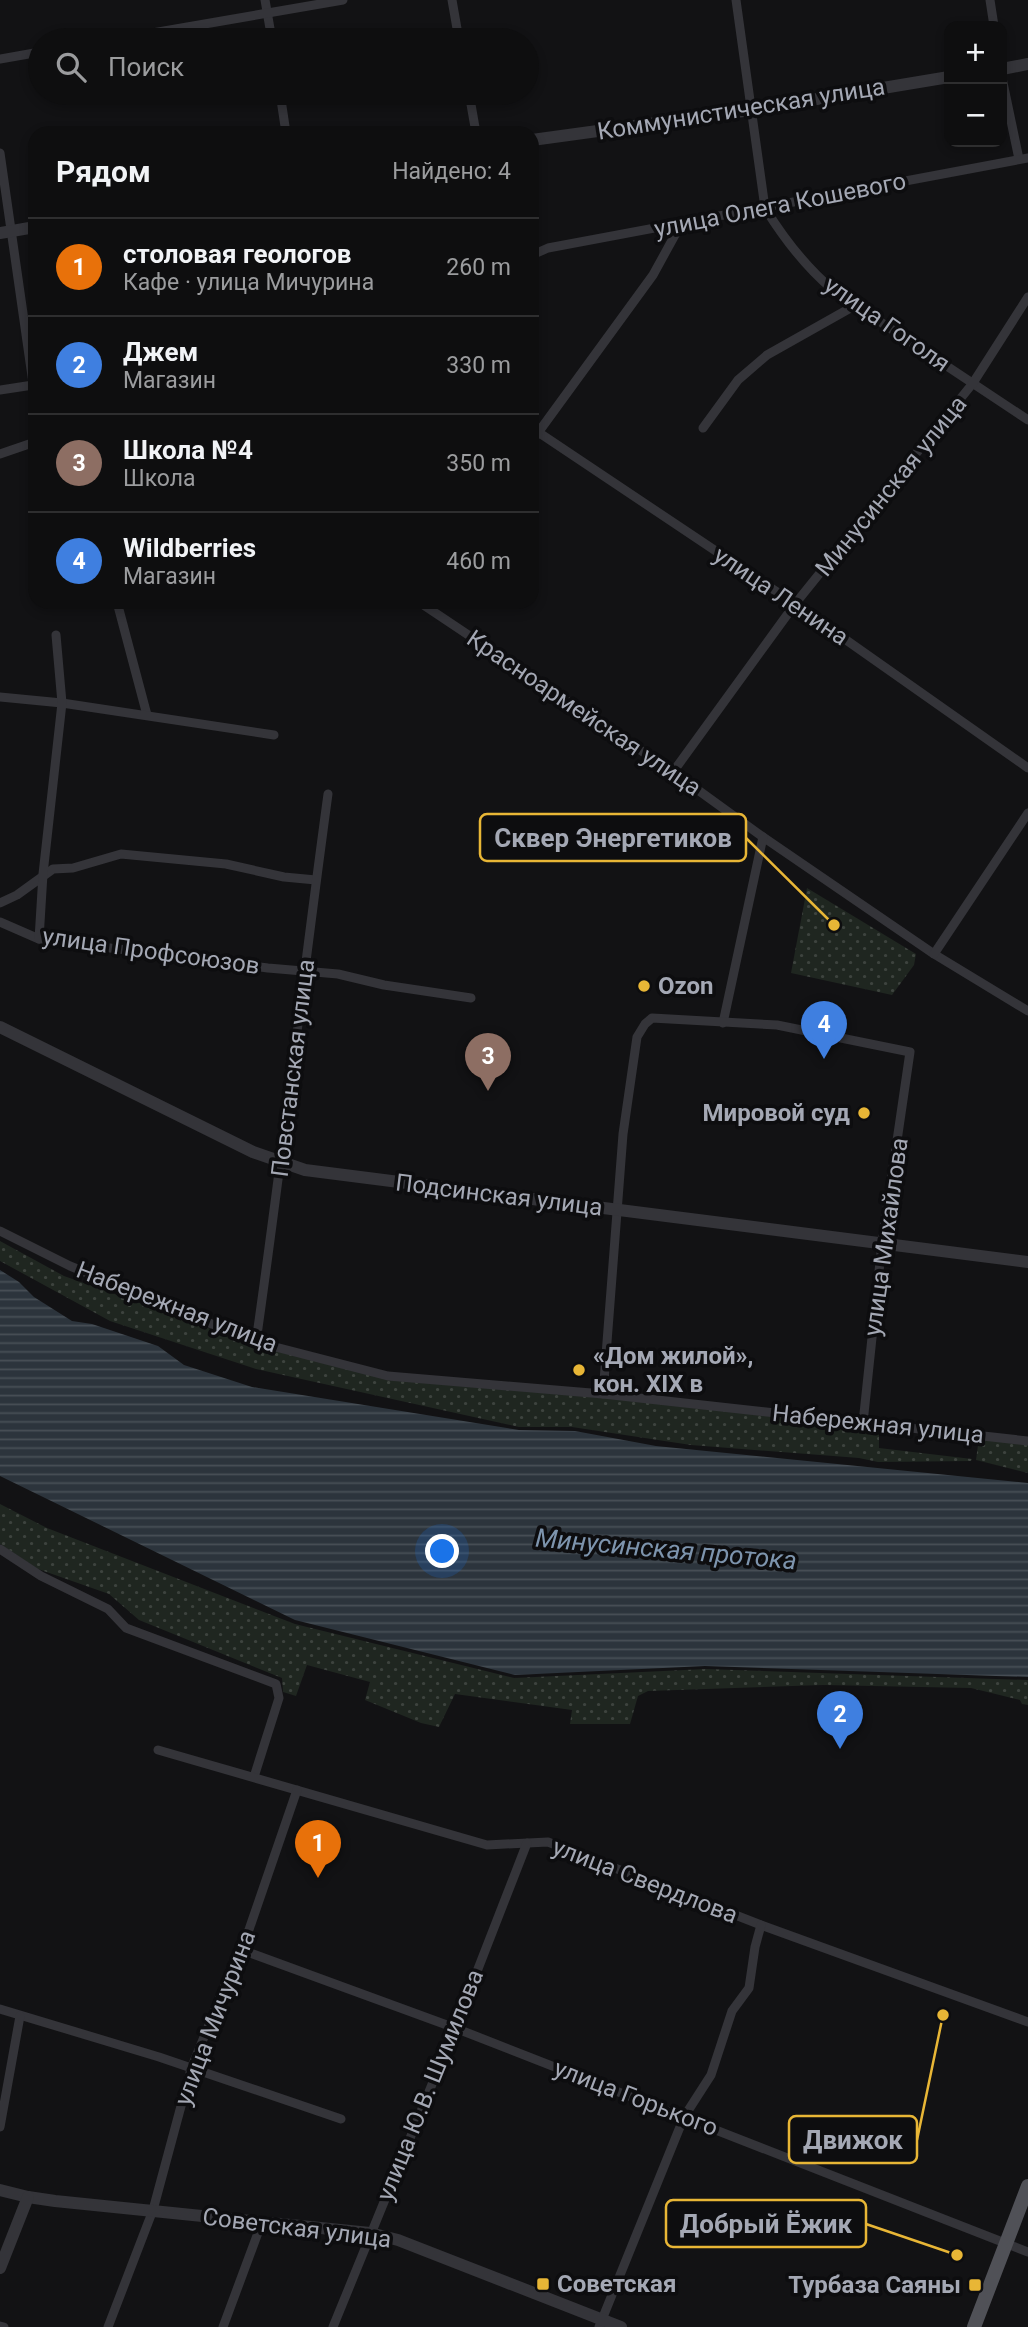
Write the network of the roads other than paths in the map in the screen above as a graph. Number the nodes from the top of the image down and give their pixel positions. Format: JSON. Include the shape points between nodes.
{"nodes":[{"id":1,"x":265,"y":0,"type":"edge"},
{"id":2,"x":343,"y":0,"type":"edge"},
{"id":3,"x":452,"y":0,"type":"edge"},
{"id":4,"x":736,"y":0,"type":"edge"},
{"id":5,"x":990,"y":0,"type":"edge"},
{"id":6,"x":267,"y":14,"type":"junction"},
{"id":7,"x":993,"y":21,"type":"edge"},
{"id":8,"x":184,"y":28,"type":"edge"},
{"id":9,"x":269,"y":28,"type":"edge"},
{"id":10,"x":458,"y":28,"type":"edge"},
{"id":11,"x":28,"y":54,"type":"edge"},
{"id":12,"x":0,"y":59,"type":"edge"},
{"id":13,"x":1028,"y":64,"type":"edge"},
{"id":14,"x":1007,"y":68,"type":"edge"},
{"id":15,"x":944,"y":78,"type":"edge"},
{"id":16,"x":1004,"y":84,"type":"edge"},
{"id":17,"x":282,"y":105,"type":"edge"},
{"id":18,"x":471,"y":105,"type":"edge"},
{"id":19,"x":751,"y":110,"type":"junction"},
{"id":20,"x":285,"y":126,"type":"edge"},
{"id":21,"x":475,"y":126,"type":"edge"},
{"id":22,"x":539,"y":139,"type":"edge"},
{"id":23,"x":0,"y":153,"type":"edge"},
{"id":24,"x":1023,"y":158,"type":"edge"},
{"id":25,"x":765,"y":208,"type":"junction"},
{"id":26,"x":681,"y":224,"type":"junction"},
{"id":27,"x":28,"y":228,"type":"edge"},
{"id":28,"x":5,"y":232,"type":"edge"},
{"id":29,"x":539,"y":252,"type":"edge"},
{"id":30,"x":1028,"y":297,"type":"edge"},
{"id":31,"x":854,"y":306,"type":"junction"},
{"id":32,"x":28,"y":358,"type":"edge"},
{"id":33,"x":973,"y":383,"type":"junction"},
{"id":34,"x":28,"y":386,"type":"edge"},
{"id":35,"x":0,"y":390,"type":"edge"},
{"id":36,"x":1028,"y":420,"type":"edge"},
{"id":37,"x":539,"y":425,"type":"edge"},
{"id":38,"x":703,"y":428,"type":"dead end"},
{"id":39,"x":539,"y":433,"type":"edge"},
{"id":40,"x":28,"y":444,"type":"edge"},
{"id":41,"x":0,"y":454,"type":"edge"},
{"id":42,"x":795,"y":604,"type":"junction"},
{"id":43,"x":119,"y":609,"type":"edge"},
{"id":44,"x":430,"y":609,"type":"edge"},
{"id":45,"x":56,"y":635,"type":"dead end"},
{"id":46,"x":0,"y":697,"type":"edge"},
{"id":47,"x":62,"y":703,"type":"junction"},
{"id":48,"x":148,"y":715,"type":"junction"},
{"id":49,"x":274,"y":735,"type":"dead end"},
{"id":50,"x":1028,"y":768,"type":"edge"},
{"id":51,"x":673,"y":772,"type":"junction"},
{"id":52,"x":328,"y":794,"type":"dead end"},
{"id":53,"x":1028,"y":813,"type":"edge"},
{"id":54,"x":763,"y":837,"type":"junction"},
{"id":55,"x":43,"y":874,"type":"junction"},
{"id":56,"x":316,"y":880,"type":"junction"},
{"id":57,"x":0,"y":903,"type":"edge"},
{"id":58,"x":0,"y":922,"type":"edge"},
{"id":59,"x":39,"y":939,"type":"junction"},
{"id":60,"x":934,"y":954,"type":"junction"},
{"id":61,"x":304,"y":970,"type":"junction"},
{"id":62,"x":471,"y":999,"type":"dead end"},
{"id":63,"x":1028,"y":1011,"type":"edge"},
{"id":64,"x":723,"y":1023,"type":"junction"},
{"id":65,"x":0,"y":1027,"type":"edge"},
{"id":66,"x":282,"y":1162,"type":"junction"},
{"id":67,"x":618,"y":1210,"type":"junction"},
{"id":68,"x":0,"y":1231,"type":"edge"},
{"id":69,"x":882,"y":1243,"type":"junction"},
{"id":70,"x":1028,"y":1262,"type":"edge"},
{"id":71,"x":256,"y":1342,"type":"junction"},
{"id":72,"x":603,"y":1394,"type":"junction"},
{"id":73,"x":863,"y":1423,"type":"junction"},
{"id":74,"x":1028,"y":1441,"type":"edge"},
{"id":75,"x":0,"y":1549,"type":"edge"},
{"id":76,"x":158,"y":1749,"type":"dead end"},
{"id":77,"x":254,"y":1777,"type":"junction"},
{"id":78,"x":297,"y":1790,"type":"junction"},
{"id":79,"x":527,"y":1843,"type":"junction"},
{"id":80,"x":761,"y":1925,"type":"junction"},
{"id":81,"x":242,"y":1951,"type":"junction"},
{"id":82,"x":0,"y":2009,"type":"edge"},
{"id":83,"x":20,"y":2016,"type":"junction"},
{"id":84,"x":1028,"y":2022,"type":"edge"},
{"id":85,"x":455,"y":2028,"type":"junction"},
{"id":86,"x":191,"y":2069,"type":"junction"},
{"id":87,"x":684,"y":2117,"type":"junction"},
{"id":88,"x":341,"y":2119,"type":"dead end"},
{"id":89,"x":0,"y":2127,"type":"edge"},
{"id":90,"x":1028,"y":2186,"type":"edge"},
{"id":91,"x":0,"y":2190,"type":"edge"},
{"id":92,"x":28,"y":2197,"type":"junction"},
{"id":93,"x":153,"y":2210,"type":"junction"},
{"id":94,"x":262,"y":2222,"type":"junction"},
{"id":95,"x":370,"y":2233,"type":"junction"},
{"id":96,"x":1006,"y":2244,"type":"junction"},
{"id":97,"x":1028,"y":2252,"type":"edge"},
{"id":98,"x":0,"y":2268,"type":"edge"},
{"id":99,"x":601,"y":2323,"type":"edge"},
{"id":100,"x":108,"y":2327,"type":"edge"},
{"id":101,"x":223,"y":2327,"type":"edge"},
{"id":102,"x":333,"y":2327,"type":"edge"},
{"id":103,"x":621,"y":2327,"type":"edge"},
{"id":104,"x":974,"y":2327,"type":"edge"}],
"edges":[{"from":1,"to":6,"type":"street"},
{"from":2,"to":6,"type":"street"},
{"from":3,"to":10,"type":"street"},
{"from":4,"to":19,"type":"street"},
{"from":5,"to":7,"type":"street"},
{"from":6,"to":8,"type":"street"},
{"from":6,"to":9,"type":"street"},
{"from":11,"to":12,"type":"street"},
{"from":13,"to":14,"type":"street"},
{"from":15,"to":19,"type":"street","name":"Коммунистическая улица"},
{"from":16,"to":24,"type":"street"},
{"from":17,"to":20,"type":"street"},
{"from":18,"to":21,"type":"street"},
{"from":19,"to":22,"type":"street","name":"Коммунистическая улица"},
{"from":19,"to":25,"type":"street"},
{"from":23,"to":28,"type":"street"},
{"from":24,"to":25,"type":"street","name":"улица Олега Кошевого"},
{"from":25,"to":26,"type":"street","name":"улица Олега Кошевого"},
{"from":25,"to":31,"type":"street","name":"улица Гоголя","via":[[818,276]]},
{"from":26,"to":29,"type":"street","name":"улица Олега Кошевого"},
{"from":26,"to":37,"type":"street","via":[[653,275]]},
{"from":27,"to":28,"type":"street"},
{"from":28,"to":32,"type":"street"},
{"from":30,"to":33,"type":"street","name":"Минусинская улица"},
{"from":31,"to":33,"type":"street","name":"улица Гоголя"},
{"from":31,"to":38,"type":"street","via":[[767,355],[738,380]]},
{"from":33,"to":36,"type":"street","name":"улица Гоголя"},
{"from":33,"to":42,"type":"street","name":"Минусинская улица"},
{"from":34,"to":35,"type":"street"},
{"from":39,"to":42,"type":"street","name":"улица Ленина"},
{"from":40,"to":41,"type":"street"},
{"from":42,"to":50,"type":"street","name":"улица Ленина"},
{"from":42,"to":51,"type":"street","name":"Минусинская улица"},
{"from":43,"to":48,"type":"street"},
{"from":44,"to":51,"type":"street","name":"Красноармейская улица"},
{"from":45,"to":47,"type":"street"},
{"from":46,"to":47,"type":"street"},
{"from":47,"to":48,"type":"street"},
{"from":47,"to":55,"type":"street"},
{"from":48,"to":49,"type":"street"},
{"from":51,"to":54,"type":"street","name":"Красноармейская улица"},
{"from":52,"to":56,"type":"street","name":"Повстанская улица"},
{"from":53,"to":60,"type":"street"},
{"from":54,"to":60,"type":"street","name":"Красноармейская улица"},
{"from":54,"to":64,"type":"street"},
{"from":55,"to":56,"type":"street","via":[[121,854],[226,863]]},
{"from":55,"to":57,"type":"street"},
{"from":55,"to":59,"type":"street"},
{"from":56,"to":61,"type":"street","name":"Повстанская улица"},
{"from":58,"to":59,"type":"street","name":"улица Профсоюзов"},
{"from":59,"to":61,"type":"street","name":"улица Профсоюзов"},
{"from":60,"to":63,"type":"street","name":"Красноармейская улица"},
{"from":61,"to":62,"type":"street","name":"улица Профсоюзов"},
{"from":61,"to":66,"type":"street","name":"Повстанская улица"},
{"from":64,"to":67,"type":"street","via":[[652,1018],[637,1037]]},
{"from":64,"to":69,"type":"street","name":"улица Михайлова","via":[[777,1026],[910,1052]]},
{"from":65,"to":66,"type":"street","name":"Подсинская улица","via":[[253,1152]]},
{"from":66,"to":67,"type":"street","name":"Подсинская улица","via":[[305,1170]]},
{"from":66,"to":71,"type":"street","name":"Повстанская улица"},
{"from":67,"to":69,"type":"street","name":"Подсинская улица"},
{"from":67,"to":72,"type":"street"},
{"from":68,"to":71,"type":"street","name":"Набережная улица","via":[[70,1266]]},
{"from":69,"to":70,"type":"street","name":"Подсинская улица"},
{"from":69,"to":73,"type":"street","name":"улица Михайлова"},
{"from":71,"to":72,"type":"street","name":"Набережная улица","via":[[388,1376]]},
{"from":72,"to":73,"type":"street","name":"Набережная улица"},
{"from":73,"to":74,"type":"street","name":"Набережная улица"},
{"from":75,"to":77,"type":"street","via":[[41,1576],[108,1609],[126,1628],[276,1684],[279,1698]]},
{"from":76,"to":77,"type":"street","name":"улица Свердлова"},
{"from":77,"to":78,"type":"street","name":"улица Свердлова"},
{"from":78,"to":79,"type":"street","name":"улица Свердлова","via":[[487,1845]]},
{"from":78,"to":81,"type":"street","name":"улица Мичурина"},
{"from":79,"to":80,"type":"street","name":"улица Свердлова","via":[[548,1842]]},
{"from":79,"to":85,"type":"street","name":"улица Ю.В. Шумилова"},
{"from":80,"to":84,"type":"street","name":"улица Свердлова"},
{"from":80,"to":87,"type":"street","via":[[749,1988],[732,2011],[711,2076]]},
{"from":81,"to":85,"type":"street","name":"улица Горького"},
{"from":81,"to":86,"type":"street","name":"улица Мичурина"},
{"from":82,"to":83,"type":"street"},
{"from":83,"to":86,"type":"street"},
{"from":83,"to":89,"type":"street"},
{"from":85,"to":87,"type":"street","name":"улица Горького"},
{"from":85,"to":95,"type":"street","name":"улица Ю.В. Шумилова"},
{"from":86,"to":88,"type":"street"},
{"from":86,"to":93,"type":"street","name":"улица Мичурина"},
{"from":87,"to":96,"type":"street","name":"улица Горького"},
{"from":87,"to":99,"type":"street"},
{"from":90,"to":96,"type":"main road"},
{"from":91,"to":92,"type":"street","name":"Советская улица"},
{"from":92,"to":93,"type":"street","name":"Советская улица"},
{"from":92,"to":98,"type":"street"},
{"from":93,"to":94,"type":"street","name":"Советская улица"},
{"from":93,"to":100,"type":"street","name":"улица Мичурина"},
{"from":94,"to":95,"type":"street","name":"Советская улица"},
{"from":94,"to":101,"type":"street"},
{"from":95,"to":99,"type":"street","name":"Советская улица","via":[[410,2244]]},
{"from":95,"to":102,"type":"street","name":"улица Ю.В. Шумилова"},
{"from":96,"to":97,"type":"street","name":"улица Горького"},
{"from":96,"to":104,"type":"main road"},
{"from":99,"to":103,"type":"street","name":"Советская улица"}]}
